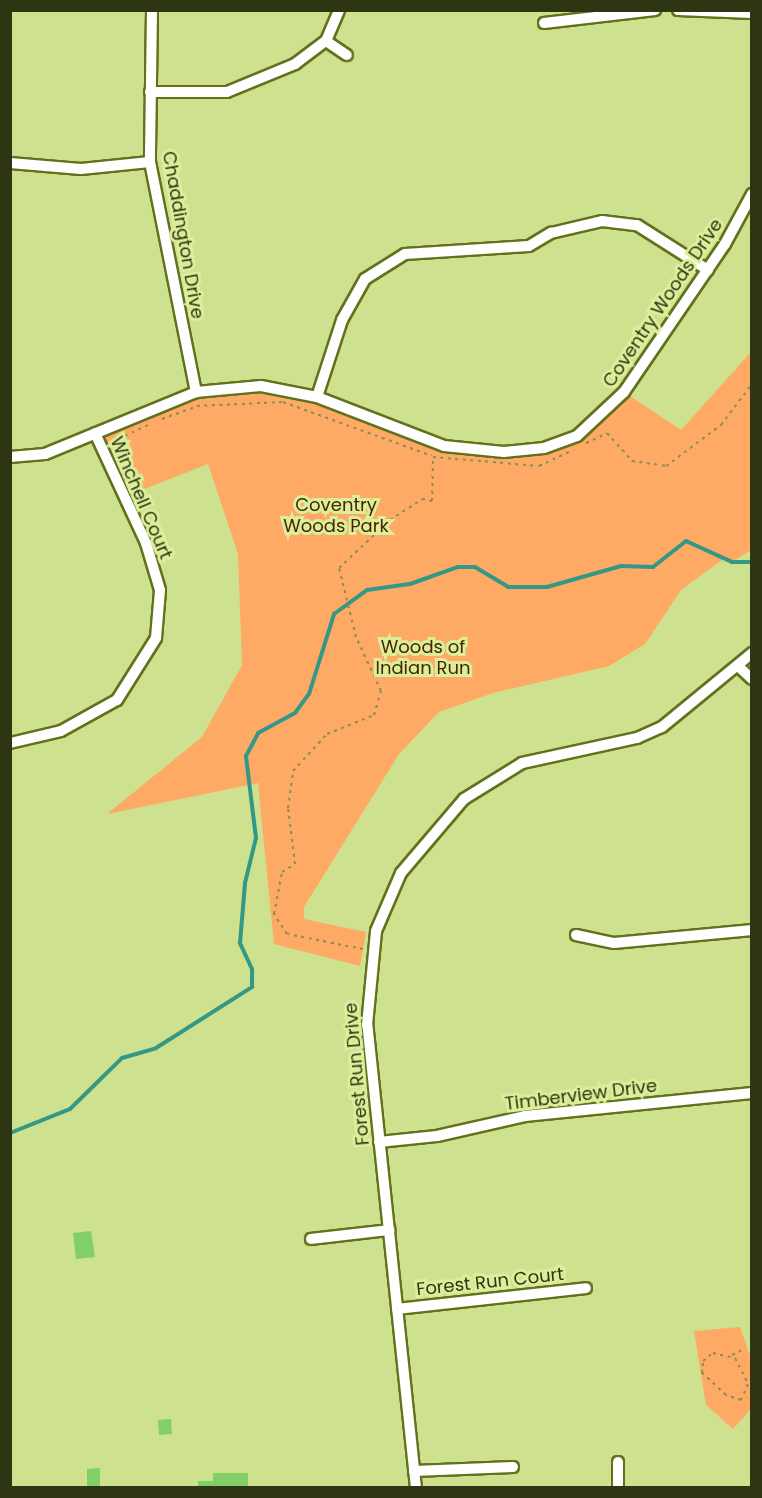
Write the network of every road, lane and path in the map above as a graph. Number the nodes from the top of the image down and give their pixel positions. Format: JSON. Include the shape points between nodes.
{"nodes":[{"id":1,"x":152,"y":10,"type":"edge"},
{"id":2,"x":339,"y":10,"type":"edge"},
{"id":3,"x":655,"y":10,"type":"edge"},
{"id":4,"x":678,"y":10,"type":"edge"},
{"id":5,"x":752,"y":13,"type":"edge"},
{"id":6,"x":544,"y":23,"type":"dead end"},
{"id":7,"x":326,"y":41,"type":"junction"},
{"id":8,"x":347,"y":55,"type":"dead end"},
{"id":9,"x":150,"y":92,"type":"junction"},
{"id":10,"x":150,"y":162,"type":"junction"},
{"id":11,"x":10,"y":163,"type":"edge"},
{"id":12,"x":752,"y":194,"type":"edge"},
{"id":13,"x":708,"y":270,"type":"junction"},
{"id":14,"x":752,"y":384,"type":"edge"},
{"id":15,"x":196,"y":392,"type":"junction"},
{"id":16,"x":317,"y":397,"type":"junction"},
{"id":17,"x":95,"y":434,"type":"junction"},
{"id":18,"x":118,"y":439,"type":"dead end"},
{"id":19,"x":10,"y":457,"type":"edge"},
{"id":20,"x":433,"y":457,"type":"junction"},
{"id":21,"x":752,"y":653,"type":"edge"},
{"id":22,"x":738,"y":666,"type":"junction"},
{"id":23,"x":752,"y":679,"type":"edge"},
{"id":24,"x":10,"y":743,"type":"edge"},
{"id":25,"x":752,"y":930,"type":"edge"},
{"id":26,"x":576,"y":936,"type":"dead end"},
{"id":27,"x":371,"y":952,"type":"junction"},
{"id":28,"x":752,"y":1093,"type":"edge"},
{"id":29,"x":379,"y":1142,"type":"junction"},
{"id":30,"x":389,"y":1230,"type":"junction"},
{"id":31,"x":311,"y":1239,"type":"dead end"},
{"id":32,"x":586,"y":1288,"type":"dead end"},
{"id":33,"x":397,"y":1309,"type":"junction"},
{"id":34,"x":744,"y":1349,"type":"dead end"},
{"id":35,"x":732,"y":1355,"type":"junction"},
{"id":36,"x":750,"y":1393,"type":"edge"},
{"id":37,"x":618,"y":1462,"type":"dead end"},
{"id":38,"x":513,"y":1467,"type":"dead end"},
{"id":39,"x":414,"y":1471,"type":"junction"},
{"id":40,"x":416,"y":1488,"type":"edge"},
{"id":41,"x":618,"y":1488,"type":"edge"}],
"edges":[{"from":1,"to":9,"type":"street","name":"Chaddington Drive"},
{"from":2,"to":7,"type":"street"},
{"from":3,"to":6,"type":"street"},
{"from":4,"to":5,"type":"street"},
{"from":7,"to":8,"type":"street"},
{"from":7,"to":9,"type":"street","via":[[295,64],[227,92]]},
{"from":9,"to":10,"type":"street","name":"Chaddington Drive"},
{"from":10,"to":11,"type":"street","via":[[81,170]]},
{"from":10,"to":15,"type":"street","name":"Chaddington Drive"},
{"from":12,"to":13,"type":"street","name":"Coventry Woods Drive"},
{"from":13,"to":16,"type":"street","name":"Coventry Woods Drive","via":[[624,392],[577,436],[543,448],[504,452],[444,446]]},
{"from":13,"to":16,"type":"street","via":[[637,225],[602,221],[551,233],[529,246],[405,254],[365,279],[342,321]]},
{"from":14,"to":20,"type":"path","via":[[721,425],[666,466],[632,461],[607,433],[539,466]]},
{"from":15,"to":16,"type":"street","name":"Coventry Woods Drive","via":[[261,386]]},
{"from":15,"to":17,"type":"street","name":"Coventry Woods Drive"},
{"from":17,"to":19,"type":"street","name":"Coventry Woods Drive","via":[[45,453]]},
{"from":17,"to":24,"type":"street","name":"Winchell Court","via":[[146,543],[160,590],[156,638],[117,700],[62,731]]},
{"from":18,"to":20,"type":"path","via":[[197,406],[283,402]]},
{"from":20,"to":27,"type":"path","via":[[432,501],[422,499],[390,520],[339,568],[356,637],[381,691],[374,715],[327,735],[294,771],[288,808],[295,864],[282,872],[274,914],[287,934]]},
{"from":21,"to":22,"type":"street","name":"Forest Run Drive"},
{"from":22,"to":23,"type":"street"},
{"from":22,"to":27,"type":"street","name":"Forest Run Drive","via":[[662,727],[637,738],[522,763],[464,799],[401,873]]},
{"from":25,"to":26,"type":"street","via":[[614,943]]},
{"from":27,"to":29,"type":"street","name":"Forest Run Drive","via":[[367,1015]]},
{"from":28,"to":29,"type":"street","name":"Timberview Drive","via":[[525,1116],[437,1136]]},
{"from":29,"to":30,"type":"street","name":"Forest Run Drive"},
{"from":30,"to":31,"type":"street"},
{"from":30,"to":33,"type":"street","name":"Forest Run Drive"},
{"from":32,"to":33,"type":"street","name":"Forest Run Court"},
{"from":33,"to":39,"type":"street","name":"Forest Run Drive"},
{"from":34,"to":35,"type":"path"},
{"from":35,"to":36,"type":"path"},
{"from":35,"to":36,"type":"path","via":[[707,1356],[702,1373],[733,1400]]},
{"from":37,"to":41,"type":"street"},
{"from":38,"to":39,"type":"street"},
{"from":39,"to":40,"type":"street","name":"Forest Run Drive"}]}
